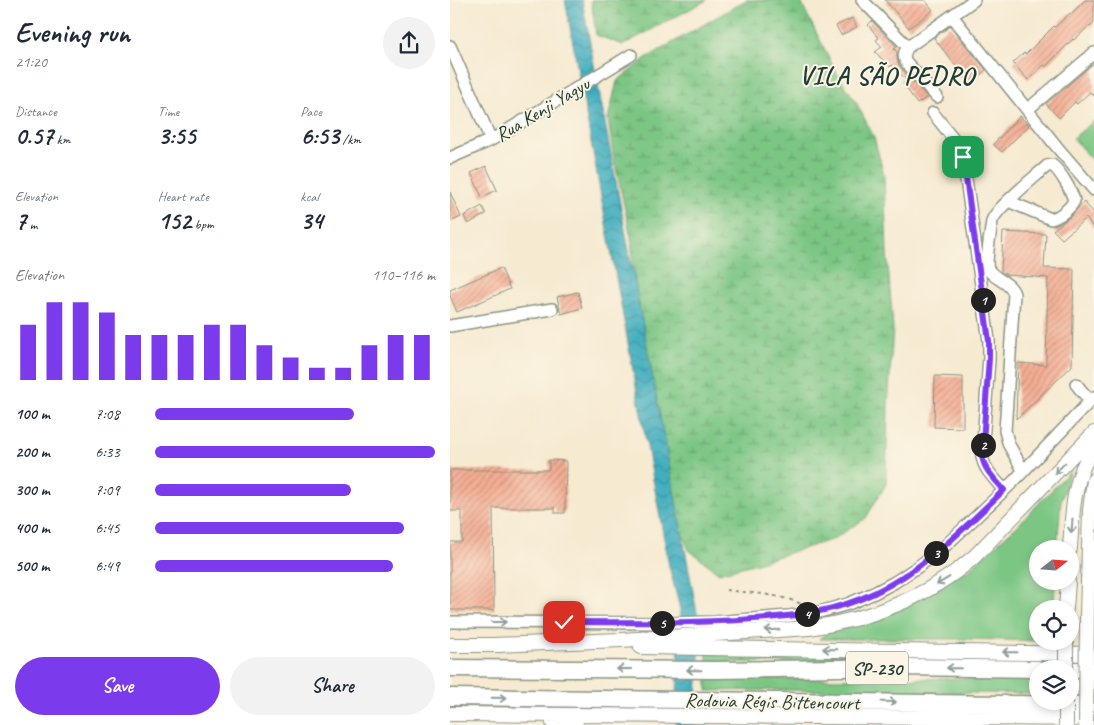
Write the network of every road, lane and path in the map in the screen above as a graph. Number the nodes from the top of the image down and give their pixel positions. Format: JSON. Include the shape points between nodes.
{"nodes":[{"id":1,"x":862,"y":0,"type":"edge"},
{"id":2,"x":974,"y":0,"type":"edge"},
{"id":3,"x":952,"y":16,"type":"junction"},
{"id":4,"x":450,"y":46,"type":"edge"},
{"id":5,"x":908,"y":47,"type":"junction"},
{"id":6,"x":1094,"y":53,"type":"edge"},
{"id":7,"x":631,"y":55,"type":"dead end"},
{"id":8,"x":937,"y":97,"type":"dead end"},
{"id":9,"x":1027,"y":110,"type":"junction"},
{"id":10,"x":933,"y":112,"type":"dead end"},
{"id":11,"x":491,"y":140,"type":"junction"},
{"id":12,"x":450,"y":158,"type":"edge"},
{"id":13,"x":1094,"y":190,"type":"edge"},
{"id":14,"x":1008,"y":201,"type":"junction"},
{"id":15,"x":552,"y":309,"type":"dead end"},
{"id":16,"x":450,"y":326,"type":"edge"},
{"id":17,"x":1076,"y":384,"type":"dead end"},
{"id":18,"x":1092,"y":399,"type":"edge"},
{"id":19,"x":1094,"y":433,"type":"edge"},
{"id":20,"x":1094,"y":447,"type":"edge"},
{"id":21,"x":1023,"y":470,"type":"junction"},
{"id":22,"x":1094,"y":480,"type":"edge"},
{"id":23,"x":1004,"y":490,"type":"junction"},
{"id":24,"x":1071,"y":540,"type":"edge"},
{"id":25,"x":726,"y":590,"type":"dead end"},
{"id":26,"x":816,"y":613,"type":"junction"},
{"id":27,"x":450,"y":622,"type":"edge"},
{"id":28,"x":715,"y":628,"type":"junction"},
{"id":29,"x":674,"y":636,"type":"junction"},
{"id":30,"x":450,"y":645,"type":"edge"},
{"id":31,"x":1094,"y":654,"type":"edge"},
{"id":32,"x":450,"y":668,"type":"edge"},
{"id":33,"x":1029,"y":669,"type":"edge"},
{"id":34,"x":1079,"y":670,"type":"edge"},
{"id":35,"x":1094,"y":670,"type":"edge"},
{"id":36,"x":450,"y":697,"type":"edge"},
{"id":37,"x":1094,"y":704,"type":"edge"},
{"id":38,"x":674,"y":708,"type":"junction"},
{"id":39,"x":718,"y":708,"type":"junction"},
{"id":40,"x":1066,"y":710,"type":"edge"},
{"id":41,"x":450,"y":714,"type":"edge"},
{"id":42,"x":1094,"y":719,"type":"edge"},
{"id":43,"x":576,"y":725,"type":"edge"},
{"id":44,"x":1066,"y":725,"type":"edge"},
{"id":45,"x":1086,"y":725,"type":"edge"}],
"edges":[{"from":1,"to":5,"type":"street"},
{"from":2,"to":3,"type":"street"},
{"from":3,"to":5,"type":"street"},
{"from":3,"to":9,"type":"street"},
{"from":4,"to":11,"type":"street"},
{"from":5,"to":8,"type":"street","via":[[904,59]]},
{"from":6,"to":9,"type":"street"},
{"from":7,"to":11,"type":"street","name":"Rua Kenji Yagyu"},
{"from":9,"to":13,"type":"street"},
{"from":10,"to":23,"type":"street","via":[[957,143],[964,165],[989,341],[982,456],[987,470]]},
{"from":11,"to":12,"type":"street","name":"Rua Kenji Yagyu"},
{"from":14,"to":14,"type":"street","via":[[1052,165],[1074,201],[1051,219]]},
{"from":14,"to":21,"type":"street","via":[[993,217],[987,262],[990,271],[1013,291],[1005,431]]},
{"from":15,"to":16,"type":"street"},
{"from":17,"to":18,"type":"street"},
{"from":18,"to":21,"type":"street"},
{"from":19,"to":28,"type":"main road","one_way":true,"via":[[975,556],[949,577],[916,596],[886,609],[826,626],[789,630]]},
{"from":20,"to":24,"type":"main road","one_way":true,"via":[[1076,489]]},
{"from":21,"to":23,"type":"street"},
{"from":22,"to":45,"type":"main road","bridge":true,"via":[[1090,510]]},
{"from":23,"to":26,"type":"street","via":[[944,547],[902,578],[874,594]]},
{"from":25,"to":26,"type":"path","via":[[795,601]]},
{"from":26,"to":28,"type":"street"},
{"from":27,"to":29,"type":"street","one_way":true},
{"from":28,"to":29,"type":"main road"},
{"from":29,"to":30,"type":"main road"},
{"from":31,"to":29,"type":"main road","one_way":true,"via":[[718,648]]},
{"from":33,"to":32,"type":"highway","name":"Rodovia Régis Bittencourt","number":"SP-230","one_way":true},
{"from":34,"to":35,"type":"highway"},
{"from":36,"to":38,"type":"highway","name":"Rodovia Régis Bittencourt","number":"SP-230","one_way":true},
{"from":39,"to":37,"type":"highway","name":"Rodovia Régis Bittencourt","number":"SP-230","one_way":true},
{"from":38,"to":39,"type":"highway","name":"Rodovia Régis Bittencourt","number":"SP-230"},
{"from":38,"to":41,"type":"main road"},
{"from":39,"to":42,"type":"main road"},
{"from":40,"to":44,"type":"main road","bridge":true},
{"from":41,"to":43,"type":"main road"}]}
